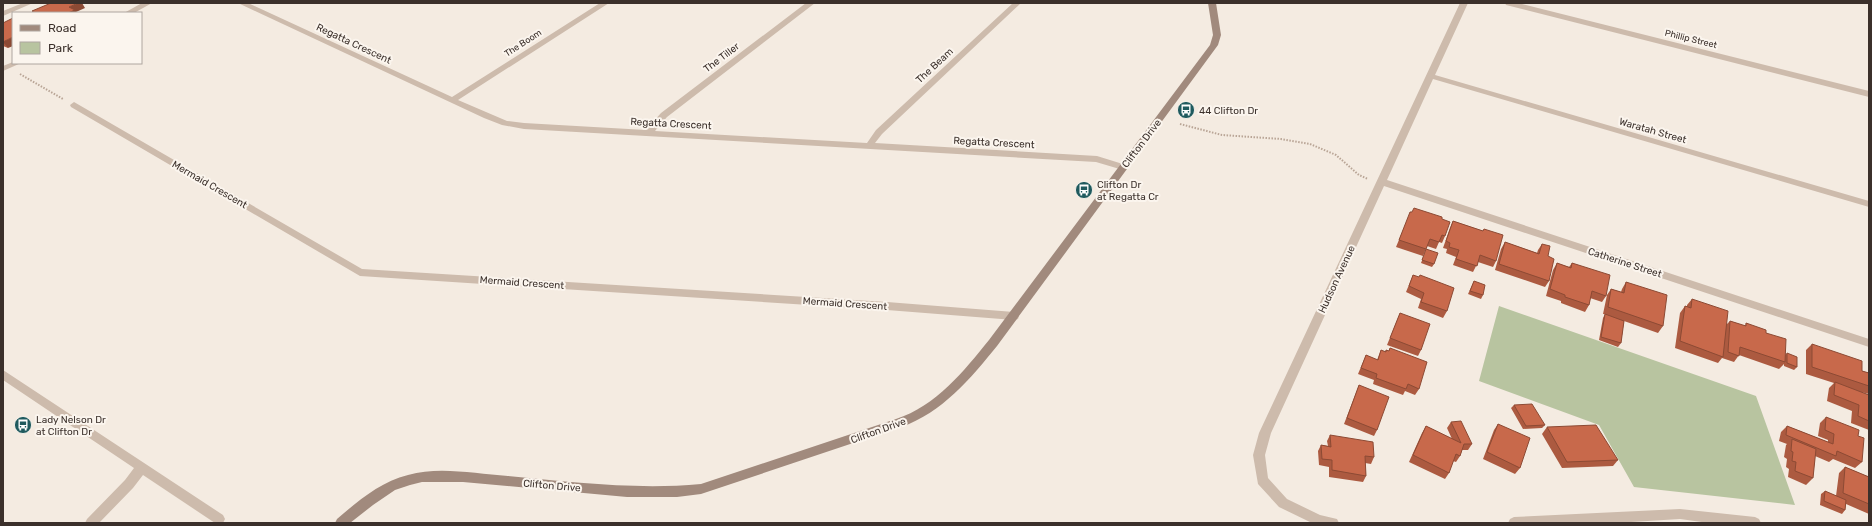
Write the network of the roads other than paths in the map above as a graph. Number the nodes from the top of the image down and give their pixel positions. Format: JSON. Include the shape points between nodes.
{"nodes":[{"id":1,"x":29,"y":3,"type":"edge"},
{"id":2,"x":148,"y":3,"type":"edge"},
{"id":3,"x":242,"y":3,"type":"edge"},
{"id":4,"x":588,"y":3,"type":"edge"},
{"id":5,"x":811,"y":3,"type":"edge"},
{"id":6,"x":1017,"y":3,"type":"edge"},
{"id":7,"x":1212,"y":3,"type":"edge"},
{"id":8,"x":1464,"y":3,"type":"edge"},
{"id":9,"x":1509,"y":3,"type":"edge"},
{"id":10,"x":602,"y":5,"type":"edge"},
{"id":11,"x":130,"y":12,"type":"edge"},
{"id":12,"x":3,"y":14,"type":"edge"},
{"id":13,"x":15,"y":64,"type":"edge"},
{"id":14,"x":5,"y":68,"type":"edge"},
{"id":15,"x":1430,"y":76,"type":"junction"},
{"id":16,"x":1869,"y":94,"type":"edge"},
{"id":17,"x":452,"y":100,"type":"junction"},
{"id":18,"x":74,"y":105,"type":"road end"},
{"id":19,"x":648,"y":133,"type":"junction"},
{"id":20,"x":869,"y":146,"type":"junction"},
{"id":21,"x":1123,"y":167,"type":"junction"},
{"id":22,"x":1382,"y":182,"type":"junction"},
{"id":23,"x":1869,"y":204,"type":"edge"},
{"id":24,"x":1014,"y":316,"type":"junction"},
{"id":25,"x":1869,"y":343,"type":"edge"},
{"id":26,"x":3,"y":374,"type":"edge"},
{"id":27,"x":142,"y":467,"type":"junction"},
{"id":28,"x":219,"y":519,"type":"dead end"},
{"id":29,"x":91,"y":523,"type":"edge"},
{"id":30,"x":341,"y":523,"type":"edge"},
{"id":31,"x":1333,"y":523,"type":"edge"},
{"id":32,"x":1514,"y":523,"type":"edge"},
{"id":33,"x":1755,"y":523,"type":"edge"}],
"edges":[{"from":1,"to":12,"type":"street"},
{"from":2,"to":11,"type":"street"},
{"from":3,"to":17,"type":"street","name":"Regatta Crescent"},
{"from":4,"to":10,"type":"street"},
{"from":5,"to":19,"type":"street","name":"The Tiller","via":[[664,115]]},
{"from":6,"to":20,"type":"street","name":"The Beam","via":[[878,132]]},
{"from":7,"to":21,"type":"street","name":"Clifton Drive","via":[[1217,35],[1214,45]]},
{"from":8,"to":15,"type":"street","name":"Hudson Avenue"},
{"from":9,"to":16,"type":"street","name":"Phillip Street"},
{"from":10,"to":17,"type":"street","name":"The Boom"},
{"from":13,"to":14,"type":"street"},
{"from":15,"to":22,"type":"street","name":"Hudson Avenue"},
{"from":15,"to":23,"type":"street","name":"Waratah Street"},
{"from":17,"to":19,"type":"street","name":"Regatta Crescent","via":[[487,116],[518,125]]},
{"from":18,"to":24,"type":"street","name":"Mermaid Crescent","via":[[360,272]]},
{"from":19,"to":20,"type":"street","name":"Regatta Crescent"},
{"from":20,"to":21,"type":"street","name":"Regatta Crescent","via":[[1097,159]]},
{"from":21,"to":24,"type":"street","name":"Clifton Drive"},
{"from":22,"to":25,"type":"street","name":"Catherine Street"},
{"from":22,"to":31,"type":"street","name":"Hudson Avenue","via":[[1265,433],[1259,455],[1262,480],[1283,504],[1318,520]]},
{"from":24,"to":30,"type":"street","name":"Clifton Drive","via":[[952,389],[918,415],[701,489],[681,492],[640,492],[464,478],[420,478],[400,482],[386,489],[365,502]]},
{"from":26,"to":27,"type":"street"},
{"from":27,"to":28,"type":"street"},
{"from":27,"to":29,"type":"street"},
{"from":32,"to":33,"type":"street","via":[[1680,514]]}]}
